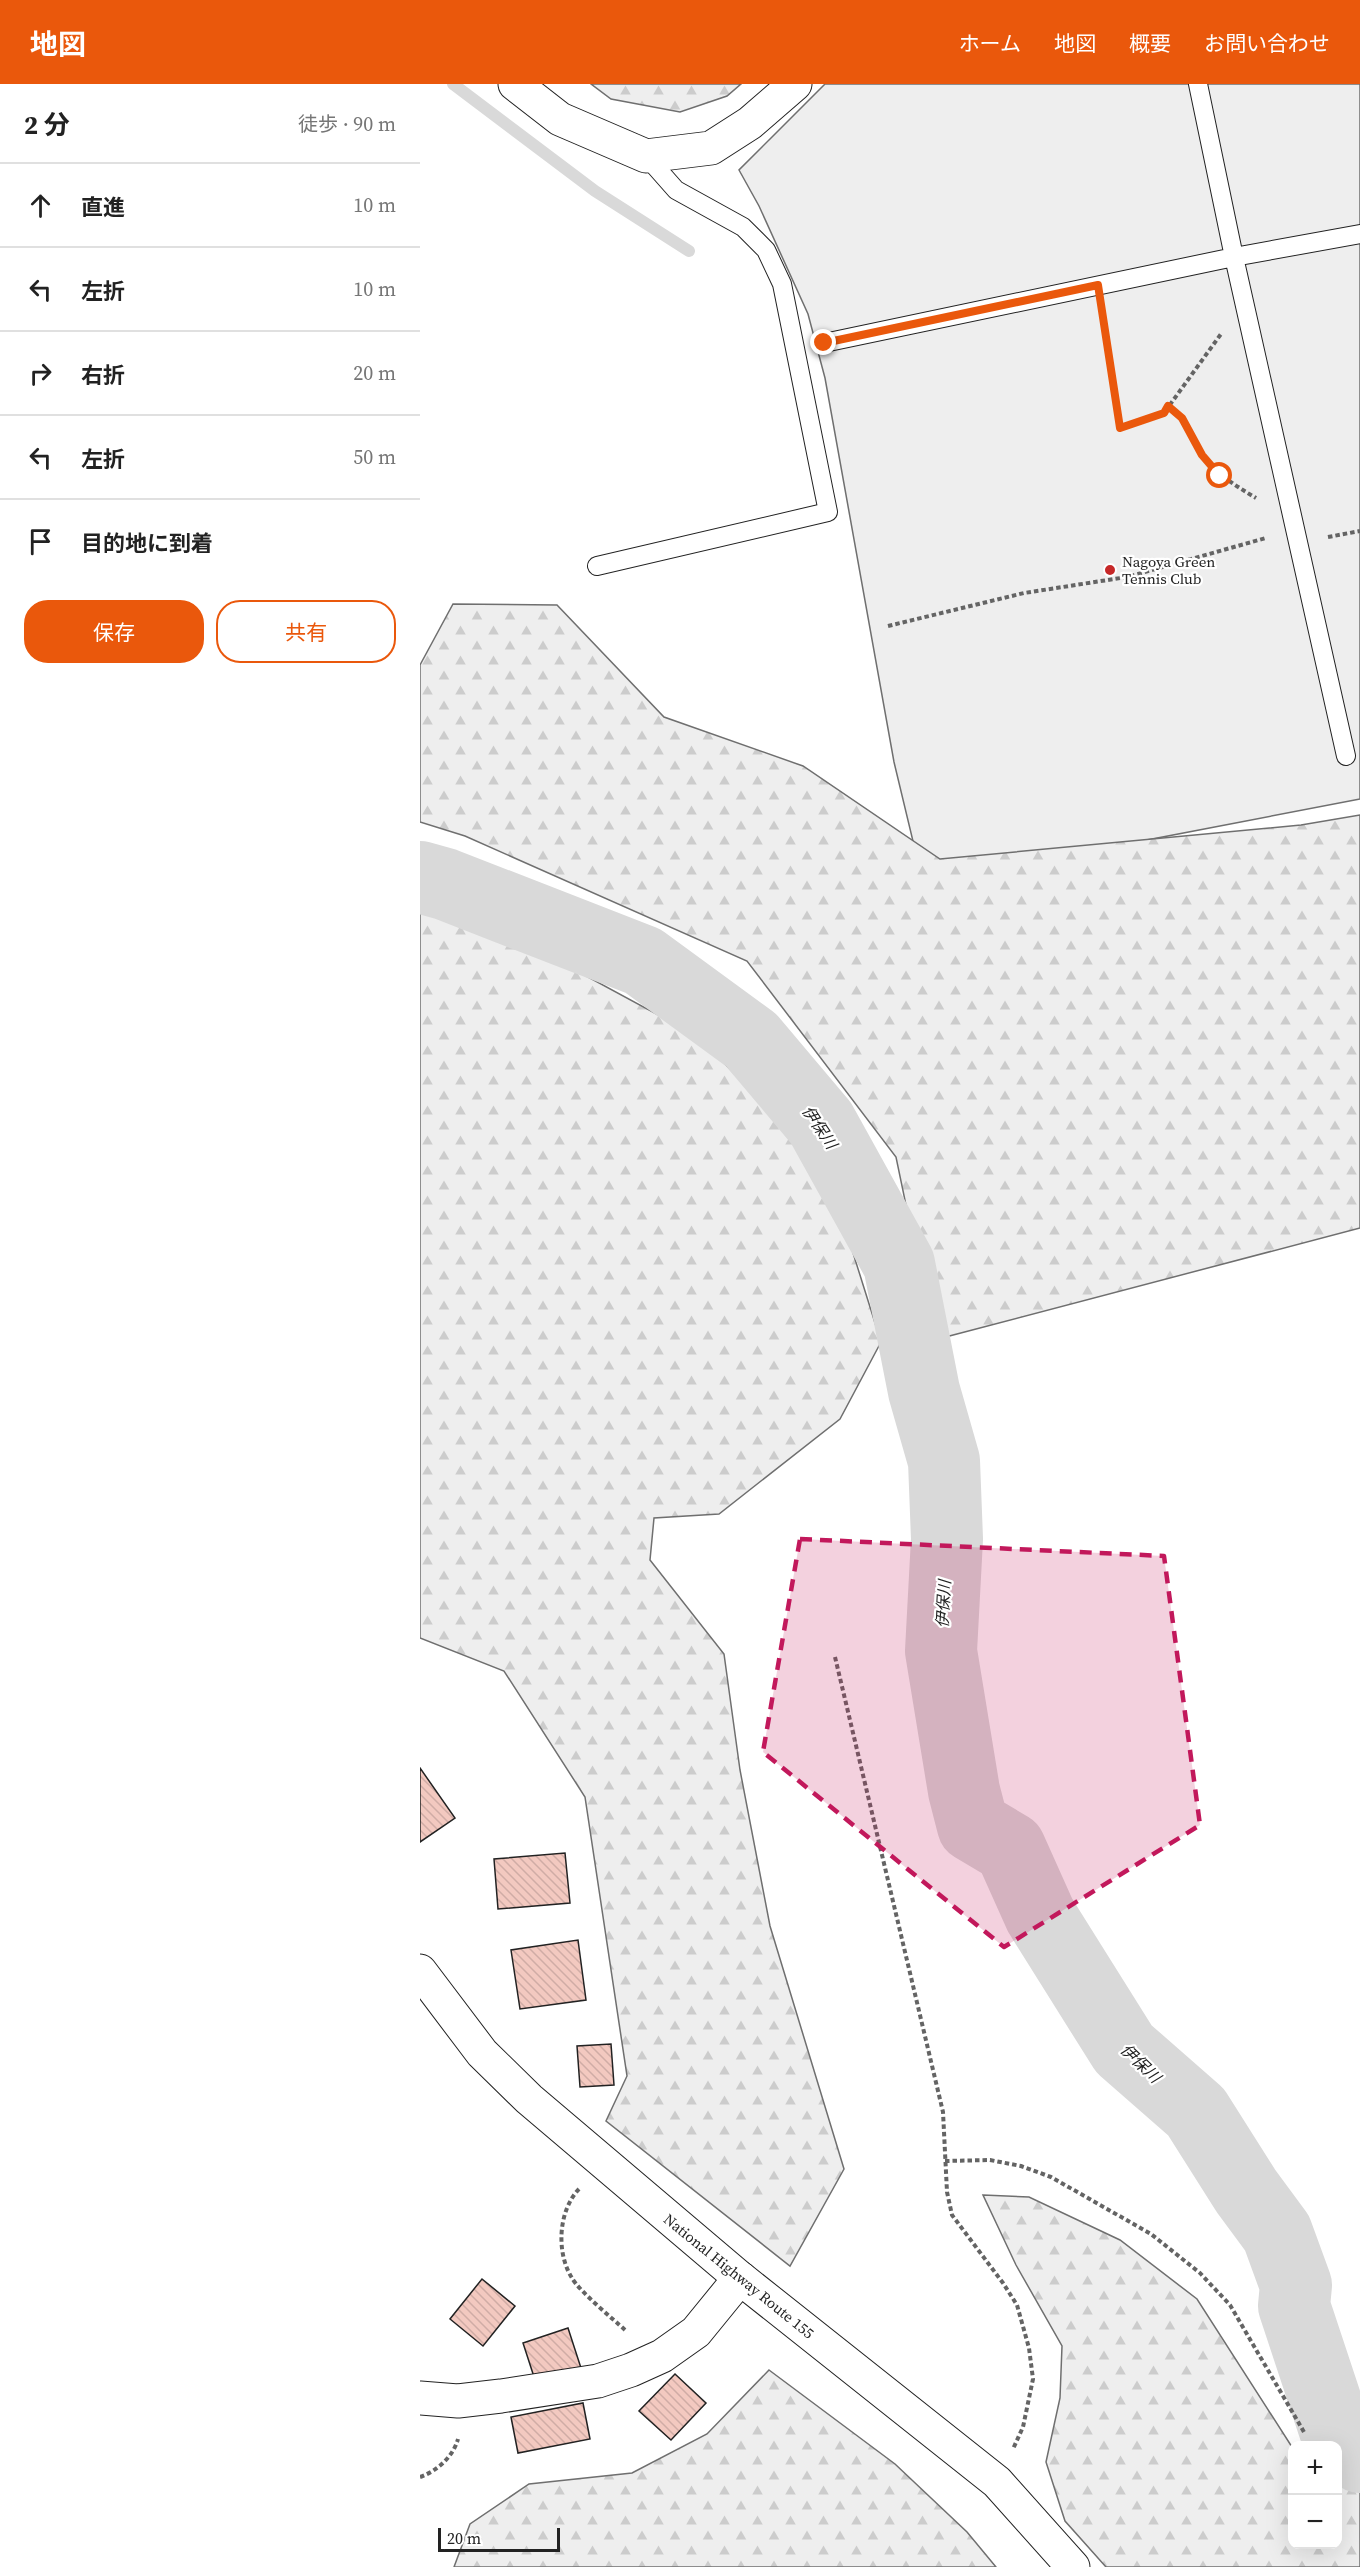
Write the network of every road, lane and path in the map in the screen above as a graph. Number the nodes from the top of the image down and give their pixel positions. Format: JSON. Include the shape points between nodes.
{"nodes":[{"id":1,"x":514,"y":84,"type":"edge"},
{"id":2,"x":795,"y":84,"type":"edge"},
{"id":3,"x":1198,"y":84,"type":"edge"},
{"id":4,"x":646,"y":156,"type":"junction"},
{"id":5,"x":1360,"y":234,"type":"edge"},
{"id":6,"x":1234,"y":256,"type":"junction"},
{"id":7,"x":1098,"y":285,"type":"junction"},
{"id":8,"x":1249,"y":324,"type":"junction"},
{"id":9,"x":824,"y":343,"type":"dead end"},
{"id":10,"x":1168,"y":406,"type":"junction"},
{"id":11,"x":1291,"y":510,"type":"junction"},
{"id":12,"x":1296,"y":534,"type":"junction"},
{"id":13,"x":597,"y":566,"type":"dead end"},
{"id":14,"x":888,"y":626,"type":"dead end"},
{"id":15,"x":1346,"y":756,"type":"dead end"},
{"id":16,"x":835,"y":1657,"type":"dead end"},
{"id":17,"x":420,"y":1971,"type":"edge"},
{"id":18,"x":945,"y":2161,"type":"junction"},
{"id":19,"x":603,"y":2164,"type":"junction"},
{"id":20,"x":740,"y":2278,"type":"junction"},
{"id":21,"x":652,"y":2360,"type":"junction"},
{"id":22,"x":420,"y":2398,"type":"edge"},
{"id":23,"x":458,"y":2401,"type":"junction"},
{"id":24,"x":1304,"y":2432,"type":"dead end"},
{"id":25,"x":420,"y":2477,"type":"edge"},
{"id":26,"x":997,"y":2482,"type":"junction"},
{"id":27,"x":1073,"y":2567,"type":"edge"}],
"edges":[{"from":1,"to":4,"type":"main road","via":[[560,118]]},
{"from":2,"to":4,"type":"main road","via":[[750,123],[711,148]]},
{"from":3,"to":6,"type":"lane"},
{"from":4,"to":13,"type":"lane","via":[[676,190],[743,227],[766,250],[782,284],[828,512]]},
{"from":5,"to":6,"type":"lane"},
{"from":6,"to":7,"type":"lane"},
{"from":6,"to":8,"type":"lane"},
{"from":7,"to":9,"type":"lane"},
{"from":7,"to":10,"type":"path","via":[[1120,428],[1164,413]]},
{"from":8,"to":10,"type":"path","via":[[1223,331]]},
{"from":8,"to":11,"type":"lane"},
{"from":10,"to":11,"type":"path","via":[[1182,418],[1202,455],[1220,476],[1256,498]]},
{"from":11,"to":12,"type":"lane"},
{"from":12,"to":14,"type":"path","via":[[1259,539],[1127,576],[1024,593]]},
{"from":12,"to":15,"type":"lane"},
{"from":16,"to":18,"type":"path","via":[[943,2112]]},
{"from":17,"to":19,"type":"main road","name":"National Highway Route 155","via":[[482,2053]]},
{"from":18,"to":24,"type":"path","via":[[990,2160],[1020,2166],[1051,2177],[1151,2234],[1200,2273],[1230,2305]]},
{"from":18,"to":26,"type":"path","via":[[952,2215],[1012,2298],[1029,2348],[1033,2379],[1023,2427]]},
{"from":19,"to":20,"type":"main road","name":"National Highway Route 155"},
{"from":19,"to":21,"type":"path","via":[[574,2194],[564,2216],[561,2239],[565,2262],[572,2278]]},
{"from":20,"to":21,"type":"main road","via":[[696,2332]]},
{"from":20,"to":26,"type":"main road","name":"National Highway Route 155"},
{"from":21,"to":23,"type":"main road","via":[[597,2380]]},
{"from":22,"to":23,"type":"main road"},
{"from":23,"to":25,"type":"path","via":[[461,2426],[455,2448],[442,2464]]},
{"from":26,"to":27,"type":"main road","name":"National Highway Route 155"}]}
